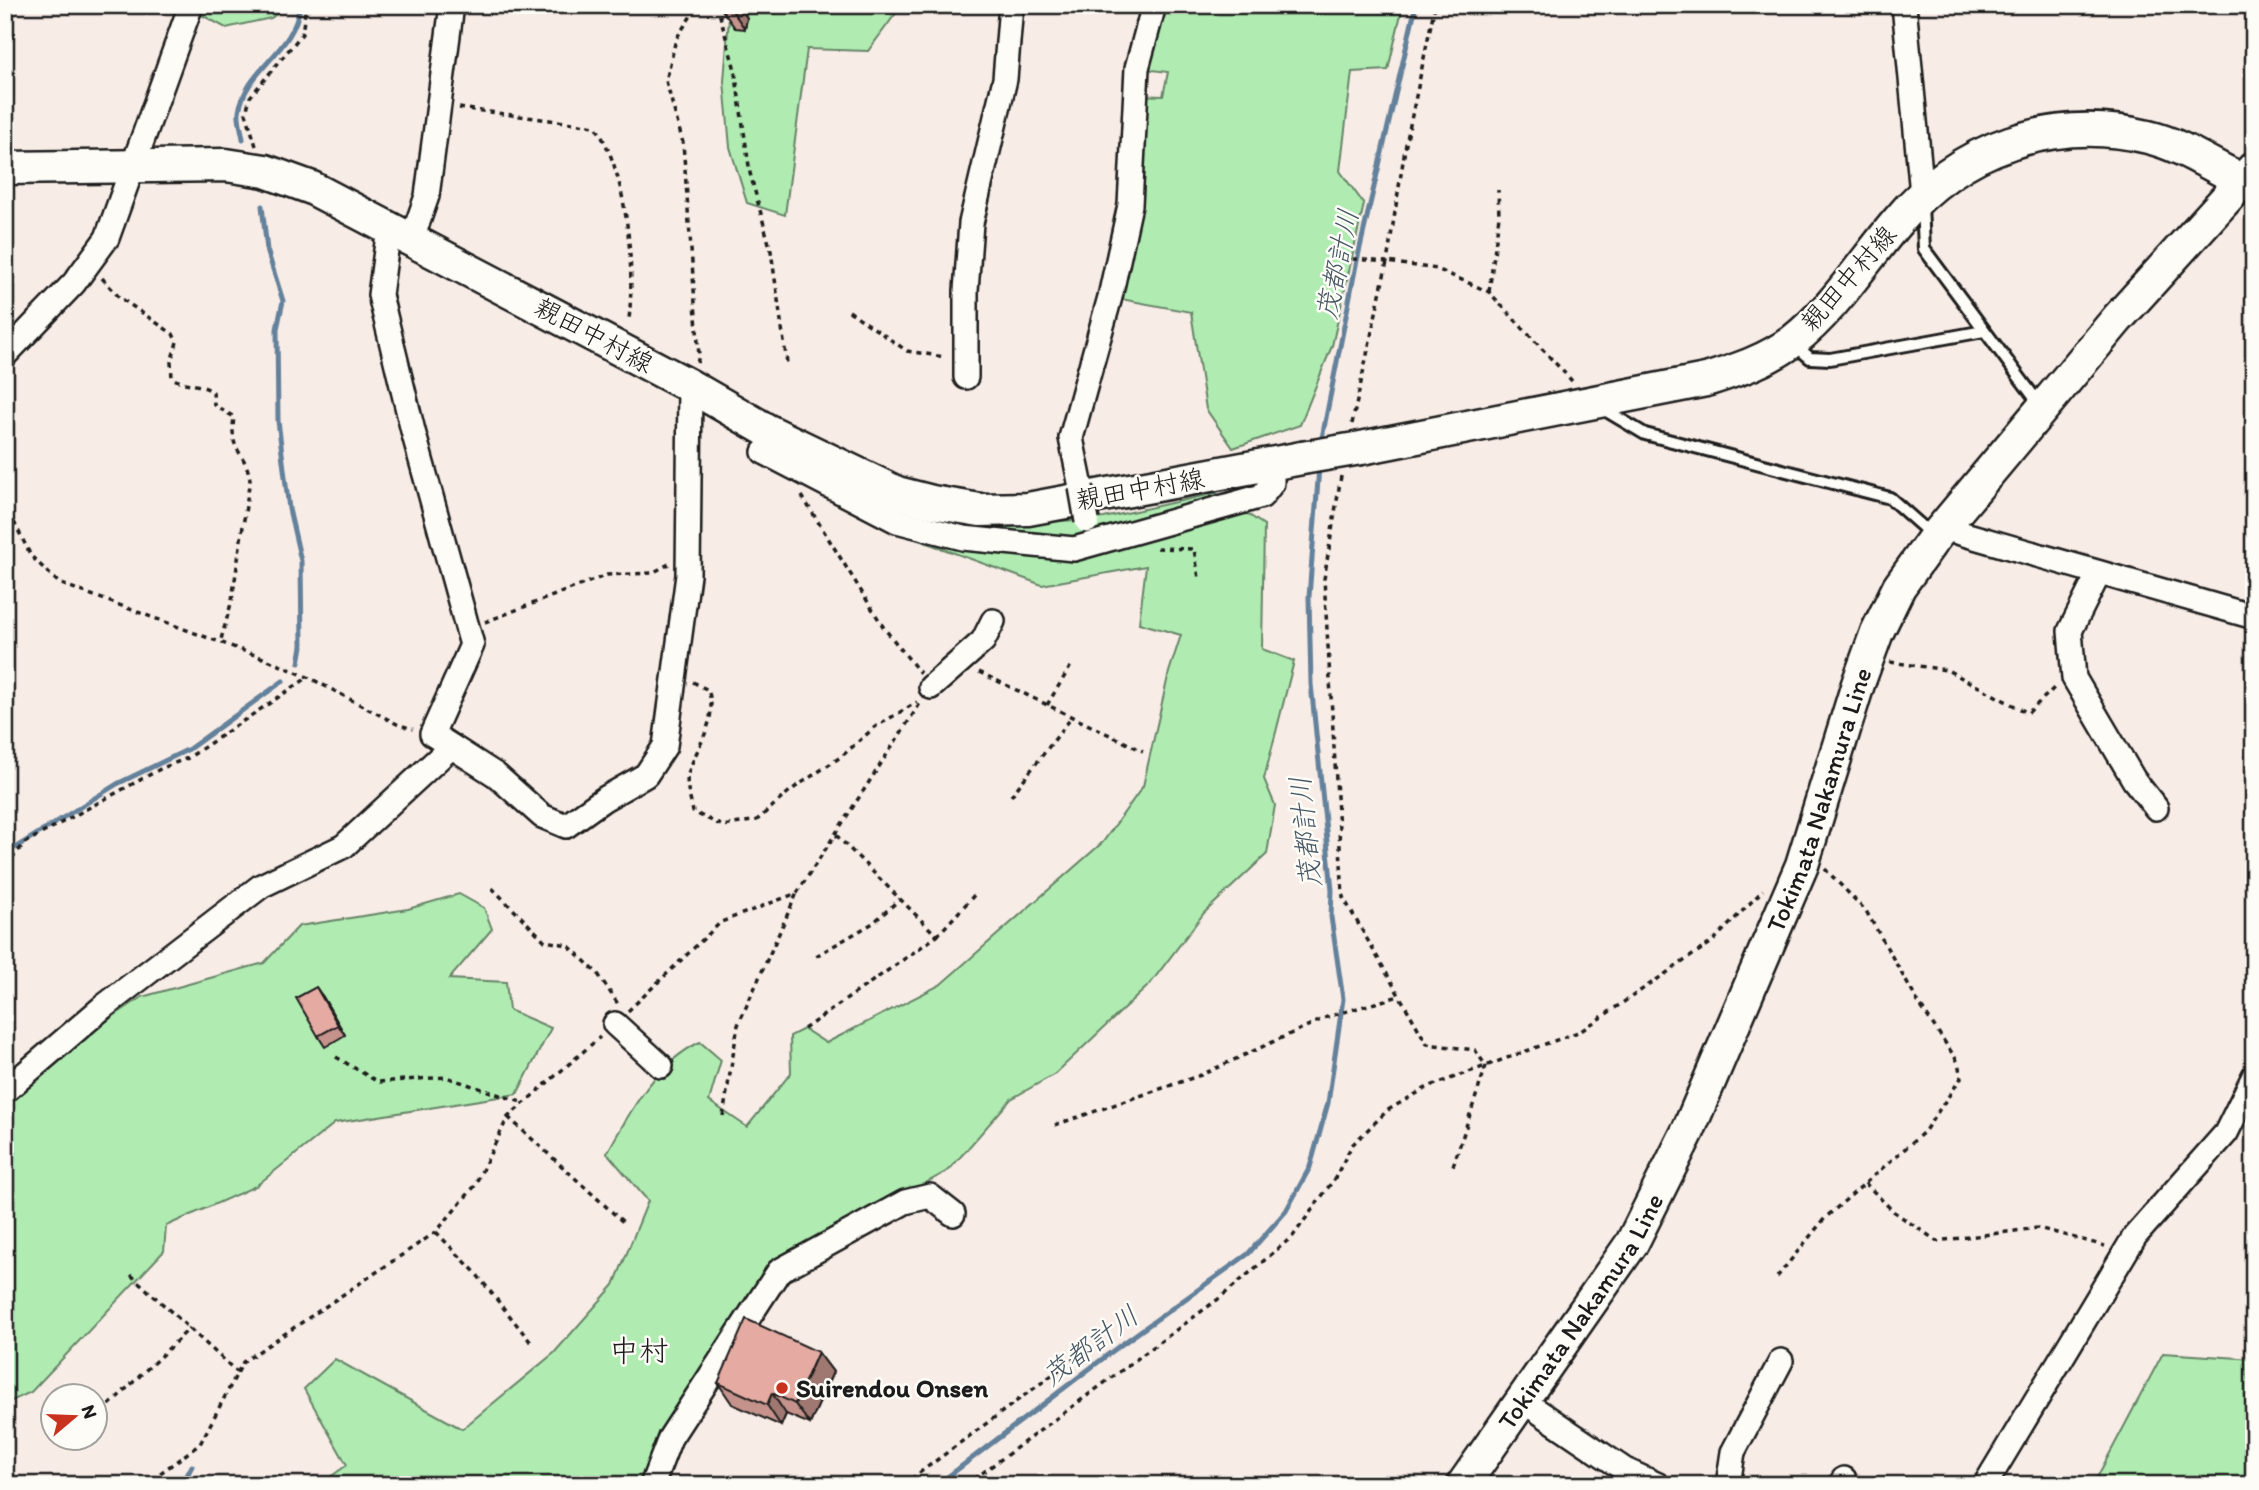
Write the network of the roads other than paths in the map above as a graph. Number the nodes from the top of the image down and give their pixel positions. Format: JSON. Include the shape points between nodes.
{"nodes":[{"id":1,"x":191,"y":5,"type":"edge"},
{"id":2,"x":452,"y":5,"type":"edge"},
{"id":3,"x":1011,"y":5,"type":"edge"},
{"id":4,"x":1154,"y":5,"type":"edge"},
{"id":5,"x":1904,"y":5,"type":"edge"},
{"id":6,"x":135,"y":165,"type":"junction"},
{"id":7,"x":5,"y":168,"type":"edge"},
{"id":8,"x":2250,"y":178,"type":"edge"},
{"id":9,"x":1922,"y":194,"type":"junction"},
{"id":10,"x":401,"y":234,"type":"junction"},
{"id":11,"x":1984,"y":331,"type":"junction"},
{"id":12,"x":1792,"y":342,"type":"junction"},
{"id":13,"x":5,"y":355,"type":"edge"},
{"id":14,"x":966,"y":377,"type":"dead end"},
{"id":15,"x":690,"y":386,"type":"junction"},
{"id":16,"x":1593,"y":403,"type":"junction"},
{"id":17,"x":2044,"y":410,"type":"junction"},
{"id":18,"x":764,"y":452,"type":"dead end"},
{"id":19,"x":1287,"y":461,"type":"junction"},
{"id":20,"x":1939,"y":533,"type":"junction"},
{"id":21,"x":1092,"y":545,"type":"junction"},
{"id":22,"x":2099,"y":573,"type":"junction"},
{"id":23,"x":2254,"y":617,"type":"edge"},
{"id":24,"x":993,"y":621,"type":"dead end"},
{"id":25,"x":930,"y":687,"type":"road end"},
{"id":26,"x":442,"y":740,"type":"junction"},
{"id":27,"x":2156,"y":808,"type":"dead end"},
{"id":28,"x":620,"y":1019,"type":"road end"},
{"id":29,"x":661,"y":1066,"type":"dead end"},
{"id":30,"x":2254,"y":1076,"type":"edge"},
{"id":31,"x":5,"y":1091,"type":"edge"},
{"id":32,"x":953,"y":1214,"type":"dead end"},
{"id":33,"x":1781,"y":1361,"type":"dead end"},
{"id":34,"x":1523,"y":1401,"type":"junction"},
{"id":35,"x":652,"y":1485,"type":"edge"},
{"id":36,"x":1463,"y":1485,"type":"edge"},
{"id":37,"x":1658,"y":1485,"type":"edge"},
{"id":38,"x":1728,"y":1485,"type":"edge"},
{"id":39,"x":1985,"y":1485,"type":"edge"}],
"edges":[{"from":1,"to":6,"type":"street"},
{"from":2,"to":10,"type":"street","via":[[427,196]]},
{"from":3,"to":14,"type":"street","via":[[1005,79],[971,223]]},
{"from":4,"to":21,"type":"street","bridge":true,"via":[[1137,68],[1130,205],[1071,438]]},
{"from":5,"to":9,"type":"street"},
{"from":6,"to":7,"type":"main road","name":"親田中村線"},
{"from":6,"to":10,"type":"main road","name":"親田中村線","via":[[226,165],[264,171],[312,188]]},
{"from":6,"to":13,"type":"street","via":[[107,238],[74,283]]},
{"from":8,"to":9,"type":"main road","name":"親田中村線","via":[[2150,137],[2070,130],[2034,134],[1994,148],[1945,175]]},
{"from":8,"to":17,"type":"main road","name":"Tokimata Nakamura Line","via":[[2118,318]]},
{"from":9,"to":11,"type":"lane","via":[[1924,249]]},
{"from":9,"to":12,"type":"main road","name":"親田中村線","via":[[1840,293]]},
{"from":10,"to":15,"type":"main road","name":"親田中村線"},
{"from":10,"to":26,"type":"street","via":[[380,295],[472,645]]},
{"from":11,"to":12,"type":"lane","via":[[1830,359],[1810,358]]},
{"from":11,"to":17,"type":"lane"},
{"from":12,"to":16,"type":"main road","name":"親田中村線","via":[[1759,363],[1706,380]]},
{"from":15,"to":19,"type":"main road","name":"親田中村線","via":[[768,431],[897,493],[980,510],[1028,509]]},
{"from":15,"to":26,"type":"street","via":[[688,575],[665,746],[646,775],[566,826],[542,816],[496,775]]},
{"from":16,"to":19,"type":"main road","name":"親田中村線","bridge":true,"via":[[1355,441]]},
{"from":16,"to":20,"type":"lane","via":[[1645,434],[1890,498]]},
{"from":17,"to":20,"type":"main road","name":"Tokimata Nakamura Line"},
{"from":18,"to":21,"type":"street","via":[[897,521],[963,538],[1074,549]]},
{"from":19,"to":21,"type":"street","via":[[1262,496]]},
{"from":20,"to":22,"type":"street"},
{"from":20,"to":34,"type":"main road","name":"Tokimata Nakamura Line","via":[[1899,587],[1877,632],[1804,857],[1688,1131],[1632,1243]]},
{"from":22,"to":23,"type":"street"},
{"from":22,"to":27,"type":"street","via":[[2070,631],[2074,678],[2134,780]]},
{"from":24,"to":25,"type":"street","via":[[983,641]]},
{"from":26,"to":31,"type":"street","via":[[344,846],[261,886],[103,1007]]},
{"from":28,"to":29,"type":"street"},
{"from":30,"to":39,"type":"street","via":[[2226,1133],[2135,1236]]},
{"from":32,"to":35,"type":"street","via":[[930,1196],[905,1202],[779,1271],[670,1438]]},
{"from":33,"to":38,"type":"street","via":[[1733,1452]]},
{"from":34,"to":36,"type":"main road","name":"Tokimata Nakamura Line"},
{"from":34,"to":37,"type":"street","via":[[1625,1470]]}]}
